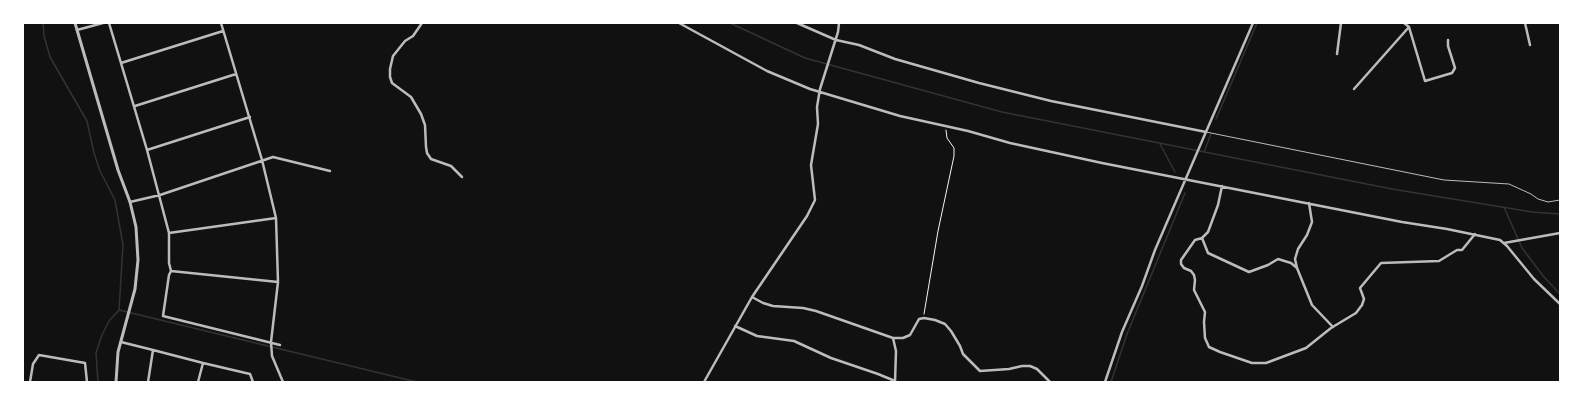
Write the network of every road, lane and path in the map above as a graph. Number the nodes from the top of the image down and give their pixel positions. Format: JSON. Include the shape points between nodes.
{"nodes":[{"id":1,"x":75,"y":23,"type":"edge"},
{"id":2,"x":103,"y":23,"type":"edge"},
{"id":3,"x":109,"y":23,"type":"edge"},
{"id":4,"x":221,"y":23,"type":"edge"},
{"id":5,"x":422,"y":23,"type":"edge"},
{"id":6,"x":679,"y":23,"type":"edge"},
{"id":7,"x":797,"y":23,"type":"edge"},
{"id":8,"x":839,"y":23,"type":"edge"},
{"id":9,"x":1253,"y":23,"type":"edge"},
{"id":10,"x":1342,"y":23,"type":"edge"},
{"id":11,"x":1404,"y":23,"type":"edge"},
{"id":12,"x":1524,"y":23,"type":"edge"},
{"id":13,"x":1409,"y":27,"type":"junction"},
{"id":14,"x":77,"y":30,"type":"junction"},
{"id":15,"x":223,"y":31,"type":"junction"},
{"id":16,"x":836,"y":40,"type":"junction"},
{"id":17,"x":1448,"y":40,"type":"dead end"},
{"id":18,"x":1530,"y":45,"type":"dead end"},
{"id":19,"x":1337,"y":54,"type":"dead end"},
{"id":20,"x":121,"y":63,"type":"junction"},
{"id":21,"x":236,"y":74,"type":"junction"},
{"id":22,"x":1354,"y":89,"type":"dead end"},
{"id":23,"x":820,"y":93,"type":"junction"},
{"id":24,"x":135,"y":106,"type":"junction"},
{"id":25,"x":250,"y":117,"type":"junction"},
{"id":26,"x":947,"y":126,"type":"junction"},
{"id":27,"x":1206,"y":132,"type":"junction"},
{"id":28,"x":147,"y":150,"type":"junction"},
{"id":29,"x":262,"y":160,"type":"junction"},
{"id":30,"x":330,"y":171,"type":"dead end"},
{"id":31,"x":462,"y":177,"type":"dead end"},
{"id":32,"x":1185,"y":179,"type":"junction"},
{"id":33,"x":1222,"y":186,"type":"junction"},
{"id":34,"x":160,"y":195,"type":"junction"},
{"id":35,"x":1560,"y":200,"type":"edge"},
{"id":36,"x":130,"y":202,"type":"junction"},
{"id":37,"x":1309,"y":204,"type":"junction"},
{"id":38,"x":276,"y":218,"type":"junction"},
{"id":39,"x":169,"y":233,"type":"junction"},
{"id":40,"x":1560,"y":233,"type":"edge"},
{"id":41,"x":1474,"y":234,"type":"junction"},
{"id":42,"x":1202,"y":238,"type":"junction"},
{"id":43,"x":1504,"y":243,"type":"junction"},
{"id":44,"x":1297,"y":268,"type":"junction"},
{"id":45,"x":171,"y":271,"type":"junction"},
{"id":46,"x":278,"y":282,"type":"junction"},
{"id":47,"x":752,"y":297,"type":"junction"},
{"id":48,"x":1560,"y":304,"type":"edge"},
{"id":49,"x":924,"y":318,"type":"junction"},
{"id":50,"x":735,"y":326,"type":"junction"},
{"id":51,"x":1333,"y":327,"type":"junction"},
{"id":52,"x":894,"y":338,"type":"junction"},
{"id":53,"x":121,"y":342,"type":"junction"},
{"id":54,"x":271,"y":342,"type":"junction"},
{"id":55,"x":280,"y":345,"type":"dead end"},
{"id":56,"x":153,"y":350,"type":"junction"},
{"id":57,"x":203,"y":363,"type":"junction"},
{"id":58,"x":30,"y":382,"type":"edge"},
{"id":59,"x":86,"y":382,"type":"edge"},
{"id":60,"x":116,"y":382,"type":"edge"},
{"id":61,"x":148,"y":382,"type":"edge"},
{"id":62,"x":198,"y":382,"type":"edge"},
{"id":63,"x":253,"y":382,"type":"edge"},
{"id":64,"x":283,"y":382,"type":"edge"},
{"id":65,"x":704,"y":382,"type":"edge"},
{"id":66,"x":895,"y":382,"type":"edge"},
{"id":67,"x":1050,"y":382,"type":"edge"},
{"id":68,"x":1105,"y":382,"type":"edge"}],
"edges":[{"from":1,"to":14,"type":"street"},
{"from":2,"to":14,"type":"street"},
{"from":3,"to":20,"type":"street"},
{"from":4,"to":15,"type":"street"},
{"from":5,"to":31,"type":"street","via":[[393,56],[390,73],[392,83],[410,97],[421,114],[425,125],[427,153],[431,159],[451,166]]},
{"from":6,"to":23,"type":"street","via":[[767,71]]},
{"from":7,"to":16,"type":"street"},
{"from":8,"to":16,"type":"street"},
{"from":9,"to":27,"type":"street"},
{"from":10,"to":19,"type":"street"},
{"from":11,"to":13,"type":"street"},
{"from":12,"to":18,"type":"street"},
{"from":13,"to":17,"type":"street","via":[[1425,81],[1452,73],[1455,68]]},
{"from":13,"to":22,"type":"street"},
{"from":14,"to":36,"type":"street","via":[[118,170]]},
{"from":15,"to":20,"type":"street"},
{"from":15,"to":21,"type":"street"},
{"from":16,"to":23,"type":"street"},
{"from":16,"to":27,"type":"street","via":[[1004,90]]},
{"from":20,"to":24,"type":"street"},
{"from":21,"to":24,"type":"street"},
{"from":21,"to":25,"type":"street"},
{"from":23,"to":26,"type":"street","via":[[900,116]]},
{"from":23,"to":47,"type":"street","via":[[817,107],[818,124],[810,165],[815,200],[808,216]]},
{"from":24,"to":28,"type":"street"},
{"from":25,"to":28,"type":"street"},
{"from":25,"to":29,"type":"street"},
{"from":26,"to":32,"type":"street","via":[[1010,143]]},
{"from":26,"to":49,"type":"path","via":[[947,138],[954,148],[954,156],[938,231]]},
{"from":27,"to":32,"type":"street"},
{"from":27,"to":35,"type":"lane","via":[[1444,180],[1509,184],[1538,199],[1548,202]]},
{"from":28,"to":34,"type":"street"},
{"from":29,"to":30,"type":"street","via":[[273,157]]},
{"from":29,"to":34,"type":"street"},
{"from":29,"to":38,"type":"street"},
{"from":32,"to":33,"type":"street"},
{"from":32,"to":68,"type":"street","via":[[1122,332]]},
{"from":33,"to":37,"type":"street"},
{"from":33,"to":42,"type":"street","via":[[1208,232]]},
{"from":34,"to":36,"type":"street"},
{"from":34,"to":39,"type":"street"},
{"from":36,"to":53,"type":"street","via":[[136,227],[138,260],[135,289]]},
{"from":37,"to":41,"type":"street"},
{"from":37,"to":44,"type":"street","via":[[1312,222],[1298,249],[1295,259]]},
{"from":38,"to":39,"type":"street"},
{"from":38,"to":46,"type":"street"},
{"from":39,"to":45,"type":"street"},
{"from":40,"to":43,"type":"street"},
{"from":41,"to":43,"type":"street"},
{"from":41,"to":51,"type":"street","via":[[1462,250],[1457,250],[1439,261],[1381,263],[1360,288],[1364,299],[1356,314]]},
{"from":42,"to":44,"type":"street","via":[[1208,253],[1249,272],[1278,259]]},
{"from":42,"to":51,"type":"street","via":[[1194,240],[1181,260],[1184,268],[1194,275],[1194,290],[1205,312],[1205,338],[1210,347],[1252,363],[1266,363],[1306,348]]},
{"from":43,"to":48,"type":"street","via":[[1534,279]]},
{"from":44,"to":51,"type":"street","via":[[1312,305]]},
{"from":45,"to":46,"type":"street"},
{"from":45,"to":54,"type":"street","via":[[163,316]]},
{"from":46,"to":54,"type":"street"},
{"from":47,"to":50,"type":"street"},
{"from":47,"to":52,"type":"street","via":[[773,306],[816,311]]},
{"from":49,"to":52,"type":"street","via":[[919,319],[910,335]]},
{"from":49,"to":67,"type":"street","via":[[941,322],[948,327],[957,339],[963,354],[980,370],[1030,366],[1037,369]]},
{"from":50,"to":65,"type":"street"},
{"from":50,"to":66,"type":"street","via":[[757,336],[794,341]]},
{"from":52,"to":66,"type":"street"},
{"from":53,"to":56,"type":"street"},
{"from":53,"to":60,"type":"street"},
{"from":54,"to":55,"type":"street"},
{"from":54,"to":64,"type":"street","via":[[272,356]]},
{"from":56,"to":57,"type":"street"},
{"from":56,"to":61,"type":"street"},
{"from":57,"to":62,"type":"street"},
{"from":57,"to":63,"type":"street","via":[[250,374]]},
{"from":58,"to":59,"type":"street","via":[[33,364],[39,355],[85,362]]}]}
